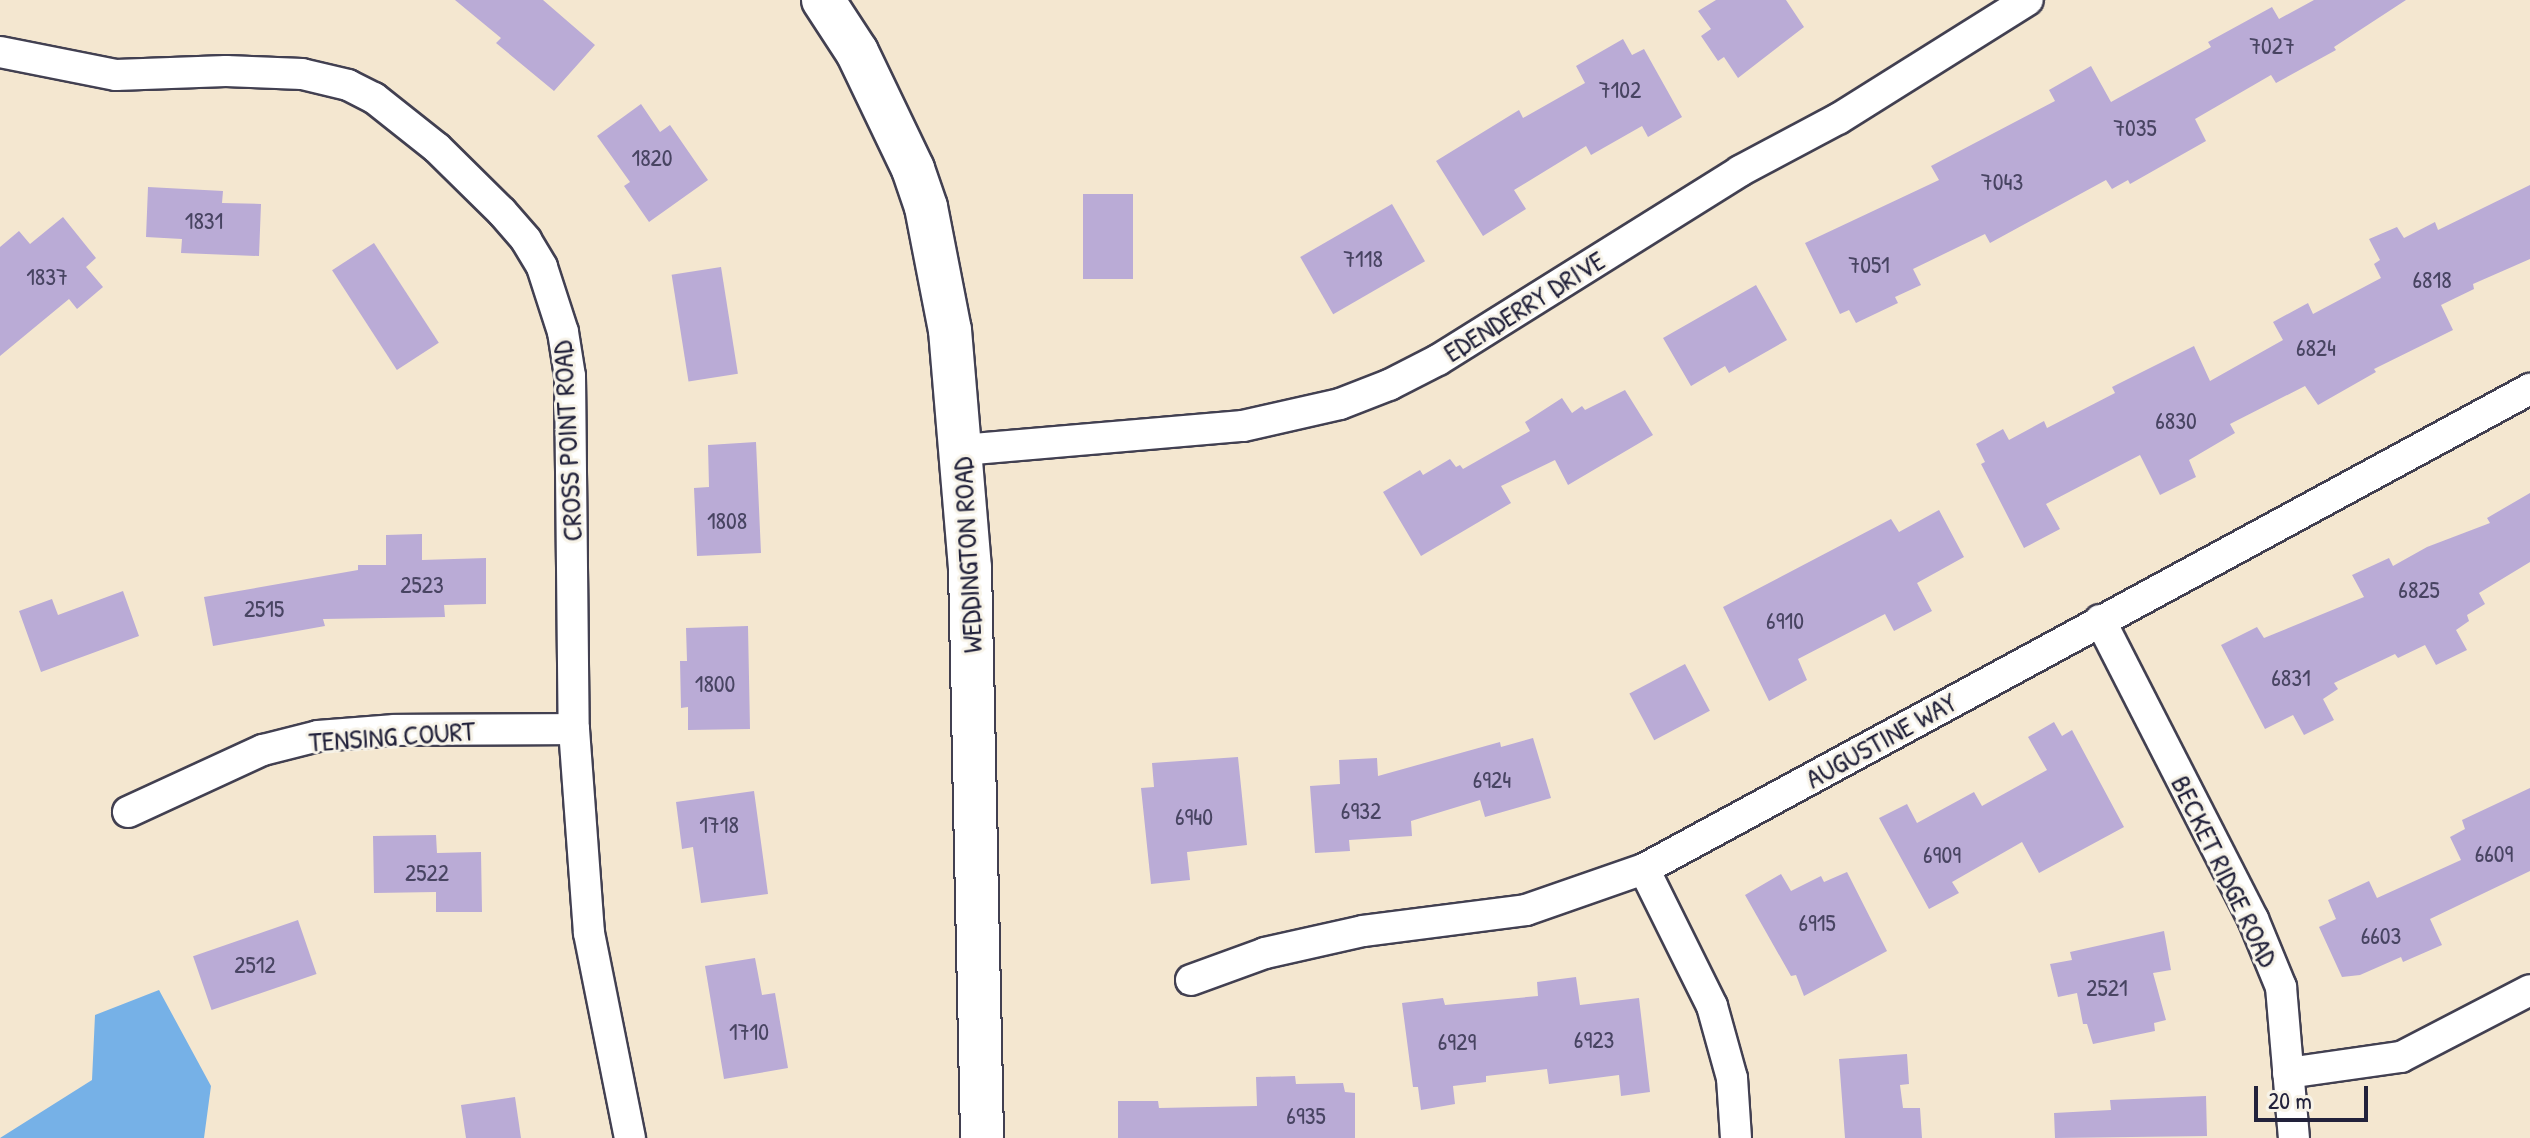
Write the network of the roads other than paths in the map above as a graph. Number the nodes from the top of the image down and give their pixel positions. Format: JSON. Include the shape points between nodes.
{"nodes":[{"id":1,"x":823,"y":0,"type":"edge"},
{"id":2,"x":2028,"y":0,"type":"edge"},
{"id":3,"x":0,"y":52,"type":"edge"},
{"id":4,"x":2530,"y":389,"type":"edge"},
{"id":5,"x":962,"y":450,"type":"junction"},
{"id":6,"x":2100,"y":620,"type":"junction"},
{"id":7,"x":574,"y":729,"type":"junction"},
{"id":8,"x":128,"y":812,"type":"dead end"},
{"id":9,"x":1644,"y":869,"type":"junction"},
{"id":10,"x":1191,"y":980,"type":"dead end"},
{"id":11,"x":2530,"y":990,"type":"edge"},
{"id":12,"x":2288,"y":1073,"type":"junction"},
{"id":13,"x":630,"y":1138,"type":"edge"},
{"id":14,"x":982,"y":1138,"type":"edge"},
{"id":15,"x":1736,"y":1138,"type":"edge"},
{"id":16,"x":2294,"y":1138,"type":"edge"}],
"edges":[{"from":1,"to":5,"type":"main road","name":"WEDDINGTON ROAD","via":[[857,52],[926,207],[950,330]]},
{"from":2,"to":5,"type":"street","name":"EDENDERRY DRIVE","via":[[1389,385],[1340,404],[1243,426]]},
{"from":3,"to":7,"type":"street","name":"CROSS POINT ROAD","via":[[116,75],[241,71],[302,74],[348,85],[417,131],[510,221],[547,281],[570,376]]},
{"from":4,"to":6,"type":"street","name":"AUGUSTINE WAY"},
{"from":5,"to":14,"type":"main road","name":"WEDDINGTON ROAD","via":[[970,568]]},
{"from":6,"to":9,"type":"street","name":"AUGUSTINE WAY"},
{"from":6,"to":12,"type":"street","name":"BECKET RIDGE ROAD","via":[[2253,919],[2281,987]]},
{"from":7,"to":8,"type":"street","name":"TENSING COURT","via":[[318,736],[263,750]]},
{"from":7,"to":13,"type":"street","name":"CROSS POINT ROAD","via":[[589,933]]},
{"from":9,"to":10,"type":"street","name":"AUGUSTINE WAY","via":[[1526,910],[1363,931],[1265,953]]},
{"from":9,"to":15,"type":"street","via":[[1712,1006],[1732,1078]]},
{"from":11,"to":12,"type":"street","via":[[2401,1057]]},
{"from":12,"to":16,"type":"street","name":"BECKET RIDGE ROAD"}]}
